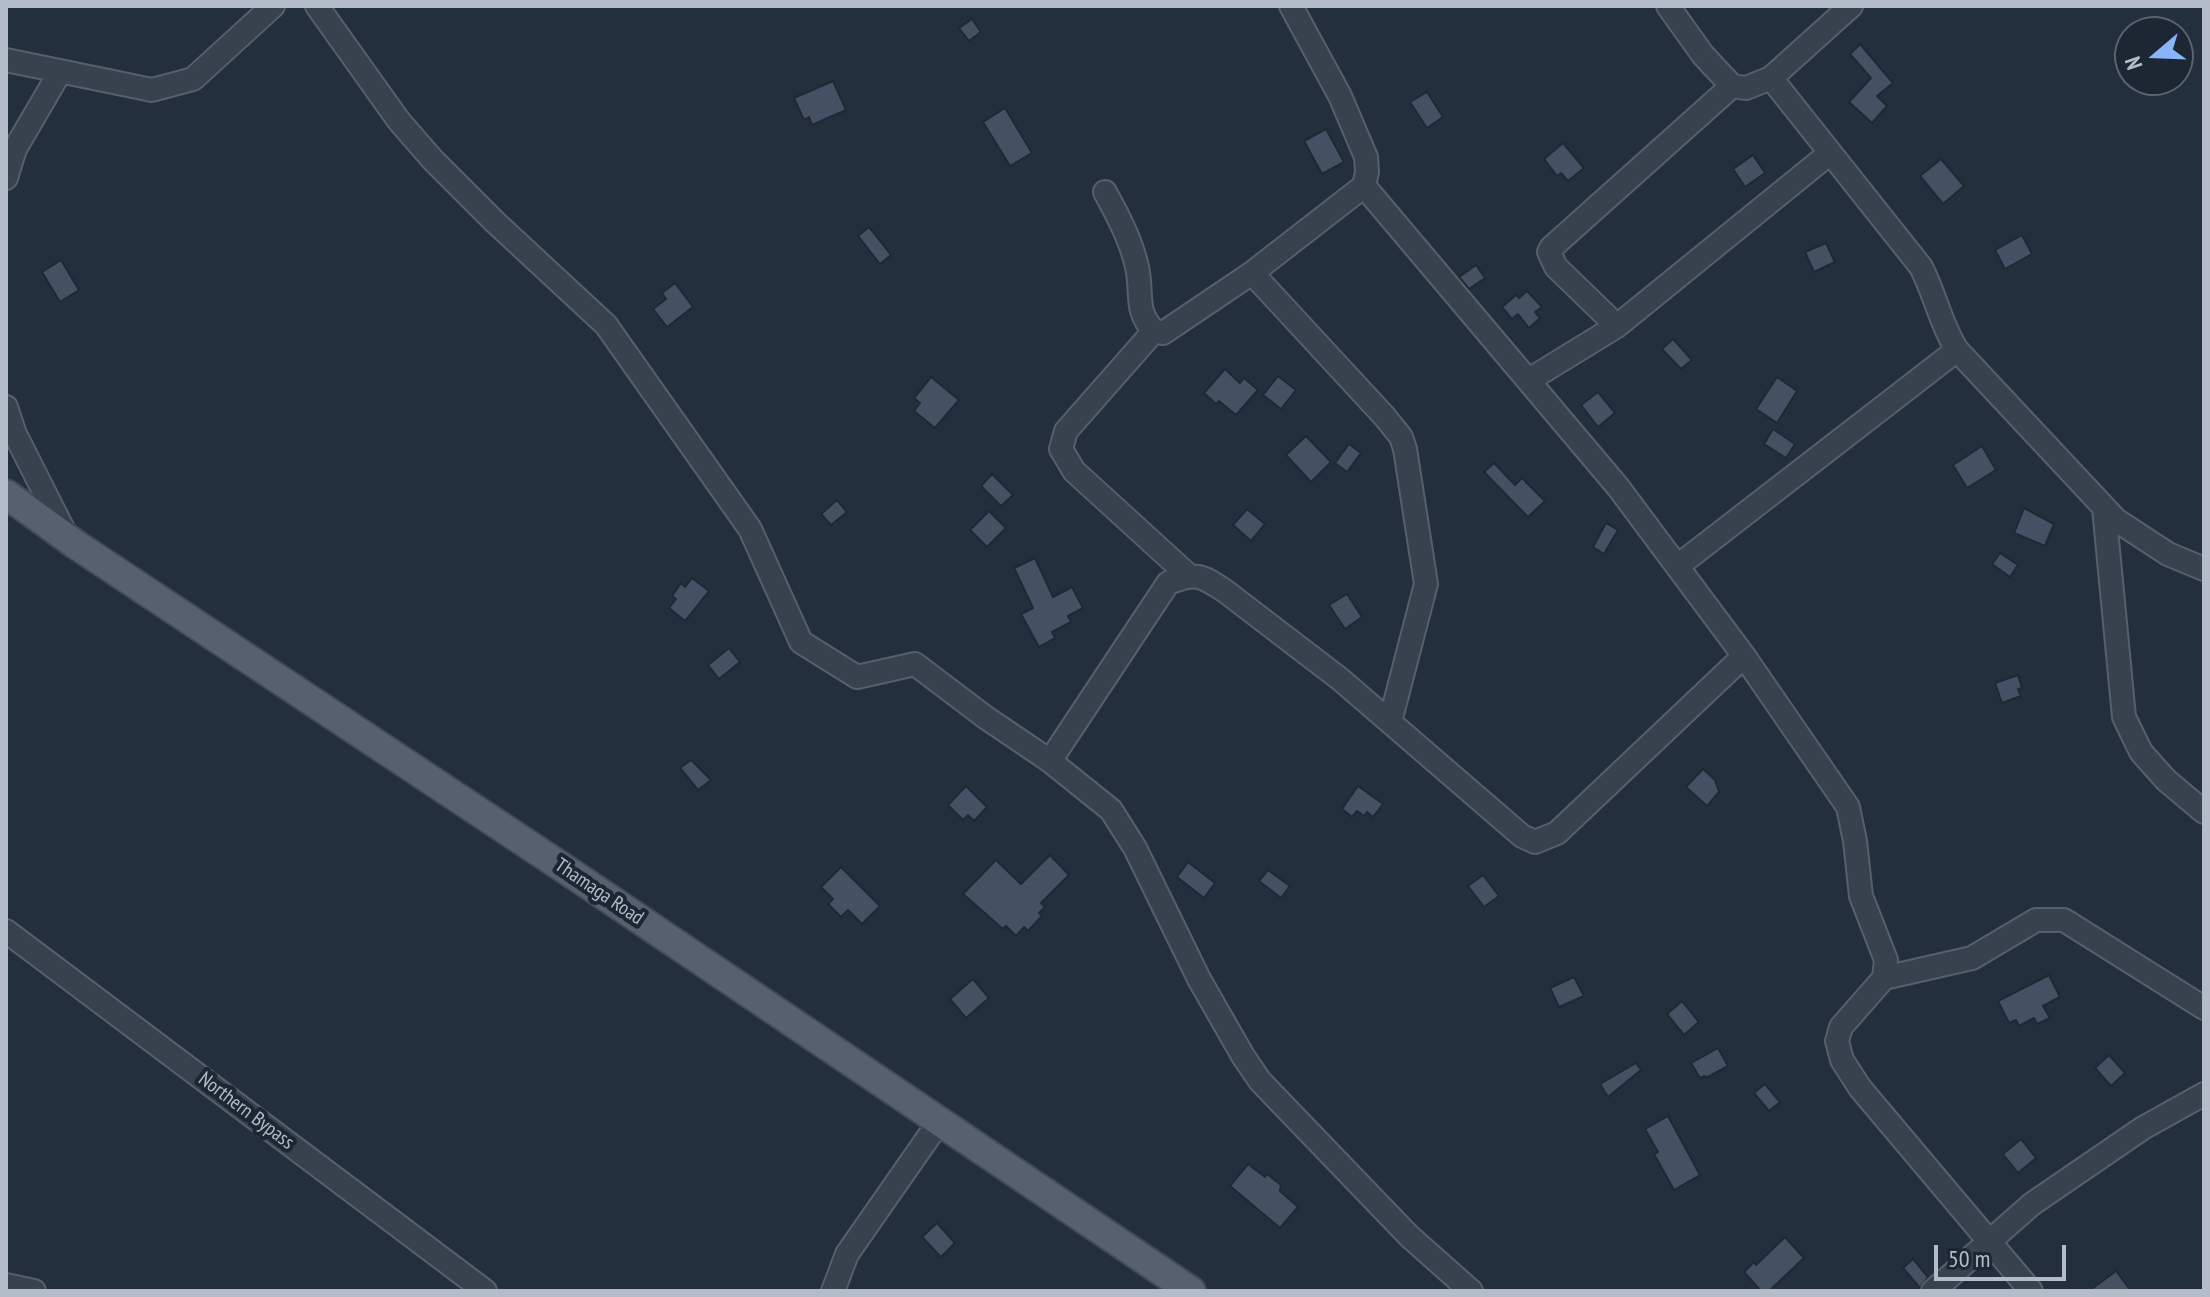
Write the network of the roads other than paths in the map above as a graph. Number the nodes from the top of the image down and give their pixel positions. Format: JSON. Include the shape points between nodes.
{"nodes":[{"id":1,"x":273,"y":6,"type":"edge"},
{"id":2,"x":317,"y":6,"type":"edge"},
{"id":3,"x":1291,"y":6,"type":"edge"},
{"id":4,"x":1668,"y":6,"type":"edge"},
{"id":5,"x":1851,"y":6,"type":"edge"},
{"id":6,"x":6,"y":60,"type":"edge"},
{"id":7,"x":60,"y":72,"type":"junction"},
{"id":8,"x":1771,"y":78,"type":"junction"},
{"id":9,"x":1732,"y":86,"type":"junction"},
{"id":10,"x":1830,"y":153,"type":"junction"},
{"id":11,"x":6,"y":178,"type":"edge"},
{"id":12,"x":1364,"y":186,"type":"junction"},
{"id":13,"x":1105,"y":192,"type":"dead end"},
{"id":14,"x":1252,"y":273,"type":"junction"},
{"id":15,"x":1617,"y":326,"type":"junction"},
{"id":16,"x":1154,"y":331,"type":"junction"},
{"id":17,"x":1957,"y":350,"type":"junction"},
{"id":18,"x":1529,"y":380,"type":"junction"},
{"id":19,"x":6,"y":407,"type":"edge"},
{"id":20,"x":6,"y":494,"type":"edge"},
{"id":21,"x":2104,"y":508,"type":"junction"},
{"id":22,"x":69,"y":540,"type":"junction"},
{"id":23,"x":1679,"y":565,"type":"junction"},
{"id":24,"x":2204,"y":569,"type":"edge"},
{"id":25,"x":1188,"y":575,"type":"junction"},
{"id":26,"x":1744,"y":656,"type":"junction"},
{"id":27,"x":1390,"y":722,"type":"junction"},
{"id":28,"x":1050,"y":761,"type":"junction"},
{"id":29,"x":2204,"y":812,"type":"edge"},
{"id":30,"x":6,"y":931,"type":"edge"},
{"id":31,"x":1884,"y":978,"type":"junction"},
{"id":32,"x":2204,"y":1008,"type":"edge"},
{"id":33,"x":2204,"y":1094,"type":"edge"},
{"id":34,"x":939,"y":1122,"type":"junction"},
{"id":35,"x":1990,"y":1240,"type":"junction"},
{"id":36,"x":6,"y":1285,"type":"edge"},
{"id":37,"x":34,"y":1291,"type":"edge"},
{"id":38,"x":485,"y":1291,"type":"edge"},
{"id":39,"x":833,"y":1291,"type":"edge"},
{"id":40,"x":1191,"y":1291,"type":"edge"},
{"id":41,"x":1471,"y":1291,"type":"edge"},
{"id":42,"x":1933,"y":1291,"type":"edge"},
{"id":43,"x":2031,"y":1291,"type":"edge"}],
"edges":[{"from":1,"to":7,"type":"street","via":[[193,79],[152,90]]},
{"from":2,"to":28,"type":"street","via":[[432,159],[606,325],[750,529],[801,642],[857,677],[915,664]]},
{"from":3,"to":12,"type":"street","via":[[1366,157]]},
{"from":4,"to":9,"type":"street"},
{"from":5,"to":8,"type":"street"},
{"from":6,"to":7,"type":"street"},
{"from":7,"to":11,"type":"street","via":[[15,149]]},
{"from":8,"to":9,"type":"street","via":[[1746,88]]},
{"from":8,"to":10,"type":"street"},
{"from":9,"to":15,"type":"street","via":[[1551,248],[1556,267]]},
{"from":10,"to":15,"type":"street"},
{"from":10,"to":17,"type":"street","via":[[1921,267]]},
{"from":12,"to":14,"type":"street"},
{"from":12,"to":18,"type":"street"},
{"from":13,"to":16,"type":"street","via":[[1130,244],[1140,310]]},
{"from":14,"to":16,"type":"street","via":[[1163,333]]},
{"from":14,"to":27,"type":"street","via":[[1385,417],[1405,449],[1426,584]]},
{"from":15,"to":18,"type":"street"},
{"from":16,"to":25,"type":"street","via":[[1066,431],[1061,449],[1074,471]]},
{"from":17,"to":21,"type":"street"},
{"from":17,"to":23,"type":"street"},
{"from":18,"to":23,"type":"street"},
{"from":19,"to":22,"type":"street"},
{"from":20,"to":22,"type":"main road","name":"Thamaga Road"},
{"from":21,"to":24,"type":"street","via":[[2168,554]]},
{"from":21,"to":29,"type":"street","via":[[2124,717],[2141,752]]},
{"from":22,"to":34,"type":"main road","name":"Thamaga Road"},
{"from":23,"to":26,"type":"street"},
{"from":25,"to":27,"type":"street","via":[[1208,579],[1225,591]]},
{"from":25,"to":28,"type":"street","via":[[1168,583]]},
{"from":26,"to":27,"type":"street","via":[[1557,833],[1535,842]]},
{"from":26,"to":31,"type":"street","via":[[1848,807],[1861,896],[1886,960]]},
{"from":28,"to":41,"type":"street","via":[[1111,810],[1125,830],[1199,979],[1260,1081],[1409,1236]]},
{"from":30,"to":38,"type":"street","name":"Northern Bypass"},
{"from":31,"to":32,"type":"street","via":[[1972,958],[2036,920],[2064,920]]},
{"from":31,"to":35,"type":"street","via":[[1841,1027],[1837,1041],[1842,1060]]},
{"from":33,"to":35,"type":"street","via":[[2143,1128],[2032,1204]]},
{"from":34,"to":39,"type":"street","via":[[847,1254]]},
{"from":34,"to":40,"type":"main road","name":"Thamaga Road"},
{"from":35,"to":42,"type":"street"},
{"from":35,"to":43,"type":"street"},
{"from":36,"to":37,"type":"street"}]}
